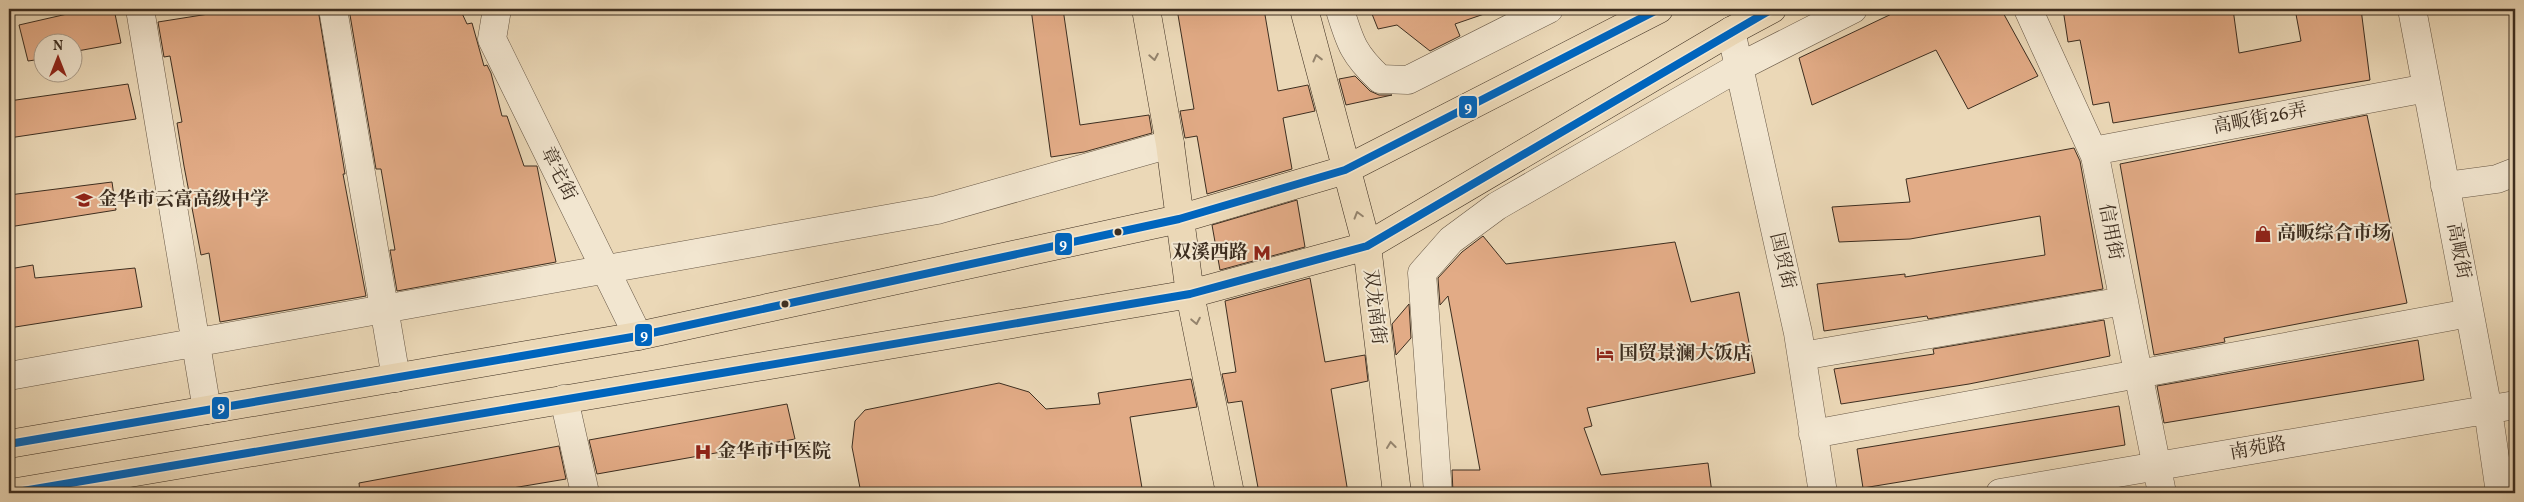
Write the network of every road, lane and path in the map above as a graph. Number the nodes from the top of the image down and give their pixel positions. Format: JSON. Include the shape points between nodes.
{"nodes":[{"id":1,"x":140,"y":9,"type":"edge"},
{"id":2,"x":333,"y":9,"type":"edge"},
{"id":3,"x":497,"y":9,"type":"edge"},
{"id":4,"x":1146,"y":9,"type":"edge"},
{"id":5,"x":1304,"y":9,"type":"edge"},
{"id":6,"x":1549,"y":9,"type":"edge"},
{"id":7,"x":1659,"y":9,"type":"edge"},
{"id":8,"x":1772,"y":9,"type":"edge"},
{"id":9,"x":1853,"y":9,"type":"edge"},
{"id":10,"x":2028,"y":9,"type":"edge"},
{"id":11,"x":2412,"y":9,"type":"edge"},
{"id":12,"x":1340,"y":10,"type":"dead end"},
{"id":13,"x":1731,"y":31,"type":"junction"},
{"id":14,"x":1739,"y":67,"type":"junction"},
{"id":15,"x":2427,"y":88,"type":"junction"},
{"id":16,"x":1170,"y":144,"type":"junction"},
{"id":17,"x":2093,"y":151,"type":"junction"},
{"id":18,"x":1346,"y":170,"type":"junction"},
{"id":19,"x":2515,"y":172,"type":"edge"},
{"id":20,"x":2445,"y":186,"type":"junction"},
{"id":21,"x":1179,"y":218,"type":"junction"},
{"id":22,"x":1367,"y":246,"type":"junction"},
{"id":23,"x":605,"y":269,"type":"junction"},
{"id":24,"x":1190,"y":294,"type":"junction"},
{"id":25,"x":2124,"y":301,"type":"junction"},
{"id":26,"x":384,"y":309,"type":"junction"},
{"id":27,"x":2470,"y":313,"type":"junction"},
{"id":28,"x":638,"y":336,"type":"junction"},
{"id":29,"x":196,"y":342,"type":"junction"},
{"id":30,"x":1802,"y":356,"type":"junction"},
{"id":31,"x":2139,"y":374,"type":"junction"},
{"id":32,"x":9,"y":376,"type":"edge"},
{"id":33,"x":396,"y":378,"type":"junction"},
{"id":34,"x":564,"y":399,"type":"junction"},
{"id":35,"x":2515,"y":405,"type":"edge"},
{"id":36,"x":207,"y":410,"type":"junction"},
{"id":37,"x":2488,"y":410,"type":"junction"},
{"id":38,"x":1814,"y":434,"type":"junction"},
{"id":39,"x":9,"y":444,"type":"edge"},
{"id":40,"x":2157,"y":466,"type":"junction"},
{"id":41,"x":11,"y":493,"type":"edge"},
{"id":42,"x":585,"y":493,"type":"edge"},
{"id":43,"x":1230,"y":493,"type":"edge"},
{"id":44,"x":1397,"y":493,"type":"edge"},
{"id":45,"x":1438,"y":493,"type":"edge"},
{"id":46,"x":1823,"y":493,"type":"edge"},
{"id":47,"x":2000,"y":493,"type":"edge"},
{"id":48,"x":2162,"y":493,"type":"edge"},
{"id":49,"x":2500,"y":493,"type":"edge"}],
"edges":[{"from":1,"to":29,"type":"street"},
{"from":2,"to":26,"type":"street"},
{"from":3,"to":23,"type":"street","name":"章宅街","via":[[492,39]]},
{"from":4,"to":16,"type":"main road","one_way":true},
{"from":18,"to":5,"type":"main road","name":"双龙南街","one_way":true},
{"from":6,"to":12,"type":"street","via":[[1408,80],[1380,80],[1363,63],[1351,46]]},
{"from":7,"to":18,"type":"main road"},
{"from":8,"to":13,"type":"main road"},
{"from":9,"to":14,"type":"street"},
{"from":10,"to":17,"type":"street","name":"信用街"},
{"from":11,"to":15,"type":"street","name":"高畈街"},
{"from":13,"to":14,"type":"street","name":"国贸街"},
{"from":13,"to":22,"type":"main road"},
{"from":14,"to":30,"type":"street","name":"国贸街"},
{"from":14,"to":45,"type":"street","via":[[1497,206],[1451,240],[1422,273]]},
{"from":15,"to":17,"type":"street","name":"高畈街26弄"},
{"from":15,"to":20,"type":"street","name":"高畈街"},
{"from":16,"to":21,"type":"main road"},
{"from":16,"to":23,"type":"street","via":[[937,210]]},
{"from":17,"to":25,"type":"street","name":"信用街"},
{"from":18,"to":21,"type":"main road"},
{"from":22,"to":18,"type":"main road","name":"双龙南街","one_way":true},
{"from":19,"to":20,"type":"street","via":[[2497,179]]},
{"from":20,"to":27,"type":"street","name":"高畈街"},
{"from":21,"to":24,"type":"main road"},
{"from":21,"to":28,"type":"main road"},
{"from":22,"to":24,"type":"main road"},
{"from":44,"to":22,"type":"main road","name":"双龙南街","one_way":true},
{"from":23,"to":26,"type":"street"},
{"from":23,"to":28,"type":"street","name":"章宅街"},
{"from":24,"to":34,"type":"main road"},
{"from":24,"to":43,"type":"main road","one_way":true},
{"from":25,"to":30,"type":"street"},
{"from":25,"to":31,"type":"street","name":"信用街"},
{"from":26,"to":29,"type":"street"},
{"from":26,"to":33,"type":"street"},
{"from":27,"to":31,"type":"street"},
{"from":27,"to":37,"type":"street","name":"高畈街"},
{"from":28,"to":33,"type":"main road"},
{"from":29,"to":32,"type":"street"},
{"from":29,"to":36,"type":"street"},
{"from":30,"to":38,"type":"street","name":"国贸街"},
{"from":31,"to":38,"type":"street"},
{"from":31,"to":40,"type":"street","name":"信用街"},
{"from":33,"to":36,"type":"main road"},
{"from":34,"to":41,"type":"main road"},
{"from":34,"to":42,"type":"street"},
{"from":35,"to":37,"type":"street","name":"南苑路"},
{"from":36,"to":39,"type":"main road"},
{"from":37,"to":40,"type":"street","name":"南苑路"},
{"from":37,"to":49,"type":"street","name":"高畈街"},
{"from":38,"to":46,"type":"street","name":"国贸街"},
{"from":40,"to":47,"type":"street","name":"南苑路"},
{"from":40,"to":48,"type":"street","name":"信用街"}]}
